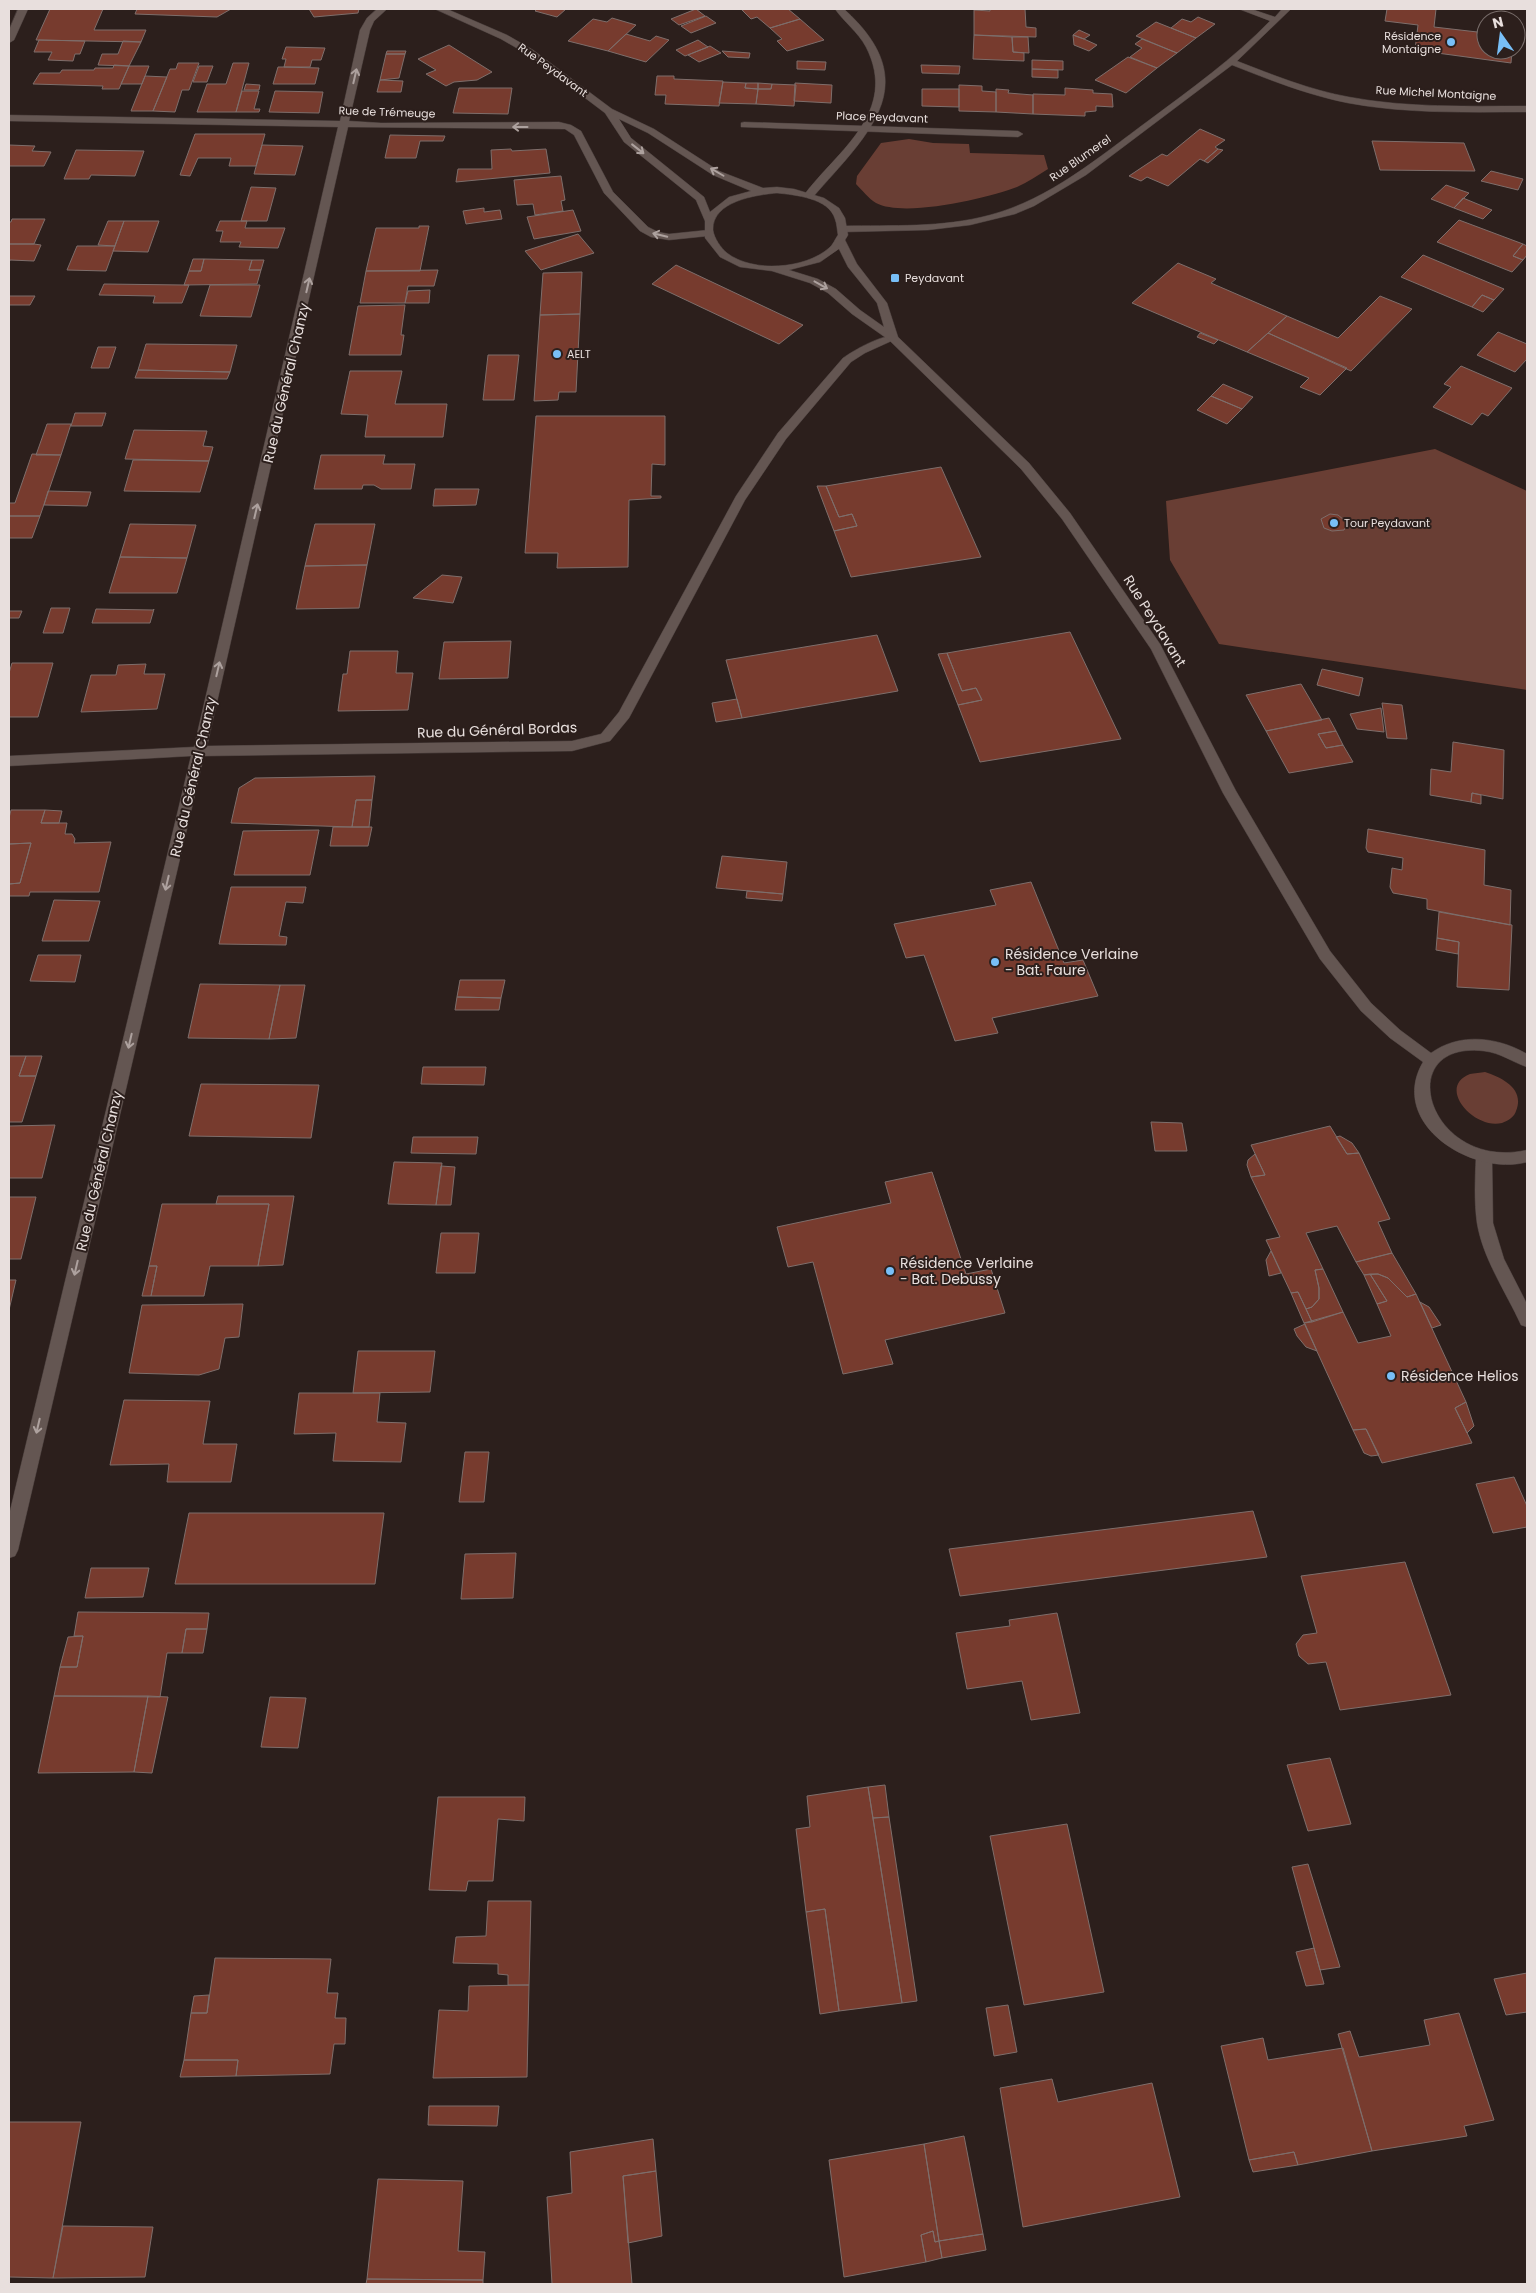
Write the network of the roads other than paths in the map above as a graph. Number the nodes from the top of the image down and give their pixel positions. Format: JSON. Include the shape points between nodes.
{"nodes":[{"id":1,"x":23,"y":9,"type":"edge"},
{"id":2,"x":382,"y":9,"type":"edge"},
{"id":3,"x":440,"y":9,"type":"edge"},
{"id":4,"x":839,"y":9,"type":"edge"},
{"id":5,"x":1243,"y":9,"type":"edge"},
{"id":6,"x":1287,"y":9,"type":"edge"},
{"id":7,"x":1276,"y":20,"type":"junction"},
{"id":8,"x":9,"y":40,"type":"edge"},
{"id":9,"x":1230,"y":60,"type":"junction"},
{"id":10,"x":1527,"y":109,"type":"edge"},
{"id":11,"x":609,"y":111,"type":"junction"},
{"id":12,"x":9,"y":118,"type":"edge"},
{"id":13,"x":345,"y":124,"type":"junction"},
{"id":14,"x":744,"y":125,"type":"dead end"},
{"id":15,"x":864,"y":129,"type":"junction"},
{"id":16,"x":1018,"y":134,"type":"dead end"},
{"id":17,"x":761,"y":191,"type":"junction"},
{"id":18,"x":809,"y":195,"type":"junction"},
{"id":19,"x":709,"y":220,"type":"junction"},
{"id":20,"x":843,"y":229,"type":"junction"},
{"id":21,"x":708,"y":233,"type":"junction"},
{"id":22,"x":841,"y":242,"type":"junction"},
{"id":23,"x":775,"y":269,"type":"junction"},
{"id":24,"x":892,"y":338,"type":"junction"},
{"id":25,"x":199,"y":751,"type":"junction"},
{"id":26,"x":9,"y":762,"type":"edge"},
{"id":27,"x":1432,"y":1061,"type":"junction"},
{"id":28,"x":1527,"y":1061,"type":"edge"},
{"id":29,"x":1526,"y":1156,"type":"edge"},
{"id":30,"x":1484,"y":1157,"type":"junction"},
{"id":31,"x":1527,"y":1320,"type":"edge"},
{"id":32,"x":9,"y":1550,"type":"edge"}],
"edges":[{"from":1,"to":8,"type":"street"},
{"from":13,"to":2,"type":"street","name":"Rue du Général Chanzy","one_way":true,"via":[[365,30]]},
{"from":3,"to":11,"type":"street","name":"Rue Peydavant","via":[[530,52]]},
{"from":4,"to":15,"type":"street","via":[[861,30],[878,65],[880,97]]},
{"from":5,"to":7,"type":"street"},
{"from":6,"to":7,"type":"street","name":"Rue Blumerel"},
{"from":7,"to":9,"type":"street","name":"Rue Blumerel"},
{"from":9,"to":10,"type":"street","name":"Rue Michel Montaigne","via":[[1323,94],[1355,101]]},
{"from":9,"to":20,"type":"street","name":"Rue Blumerel","via":[[1079,177],[1011,212],[947,226]]},
{"from":17,"to":11,"type":"street","name":"Rue Peydavant","one_way":true,"via":[[716,173],[651,131]]},
{"from":11,"to":19,"type":"street","name":"Rue Peydavant","one_way":true,"via":[[627,140],[700,199]]},
{"from":12,"to":13,"type":"street","name":"Rue de Trémeuge"},
{"from":21,"to":13,"type":"street","name":"Rue de Trémeuge","one_way":true,"via":[[669,237],[644,229],[609,193],[582,139],[568,127]]},
{"from":25,"to":13,"type":"street","name":"Rue du Général Chanzy","one_way":true},
{"from":14,"to":15,"type":"street","name":"Place Peydavant"},
{"from":15,"to":16,"type":"street","name":"Place Peydavant"},
{"from":15,"to":18,"type":"street"},
{"from":17,"to":18,"type":"street"},
{"from":17,"to":19,"type":"street","via":[[734,198]]},
{"from":18,"to":20,"type":"street","via":[[836,212]]},
{"from":19,"to":21,"type":"street"},
{"from":20,"to":22,"type":"street"},
{"from":21,"to":23,"type":"street","via":[[722,255],[753,267]]},
{"from":22,"to":23,"type":"street","via":[[818,260],[798,267]]},
{"from":22,"to":24,"type":"street","via":[[852,265],[882,303]]},
{"from":23,"to":24,"type":"street","name":"Rue Peydavant","one_way":true,"via":[[814,281],[832,291]]},
{"from":24,"to":25,"type":"street","name":"Rue du Général Bordas","via":[[847,360],[782,436],[740,499],[624,715],[605,738],[572,746]]},
{"from":24,"to":27,"type":"street","name":"Rue Peydavant","via":[[1025,466],[1066,516],[1156,647],[1230,792],[1325,955],[1366,1007],[1395,1034]]},
{"from":25,"to":26,"type":"street","name":"Rue du Général Bordas"},
{"from":25,"to":32,"type":"street","name":"Rue du Général Chanzy","one_way":true},
{"from":27,"to":28,"type":"street","via":[[1443,1052],[1473,1045],[1496,1047]]},
{"from":27,"to":30,"type":"street","via":[[1422,1076],[1421,1095],[1426,1114],[1441,1133],[1460,1148]]},
{"from":29,"to":30,"type":"street","via":[[1505,1160]]},
{"from":30,"to":31,"type":"street","via":[[1485,1225]]}]}
